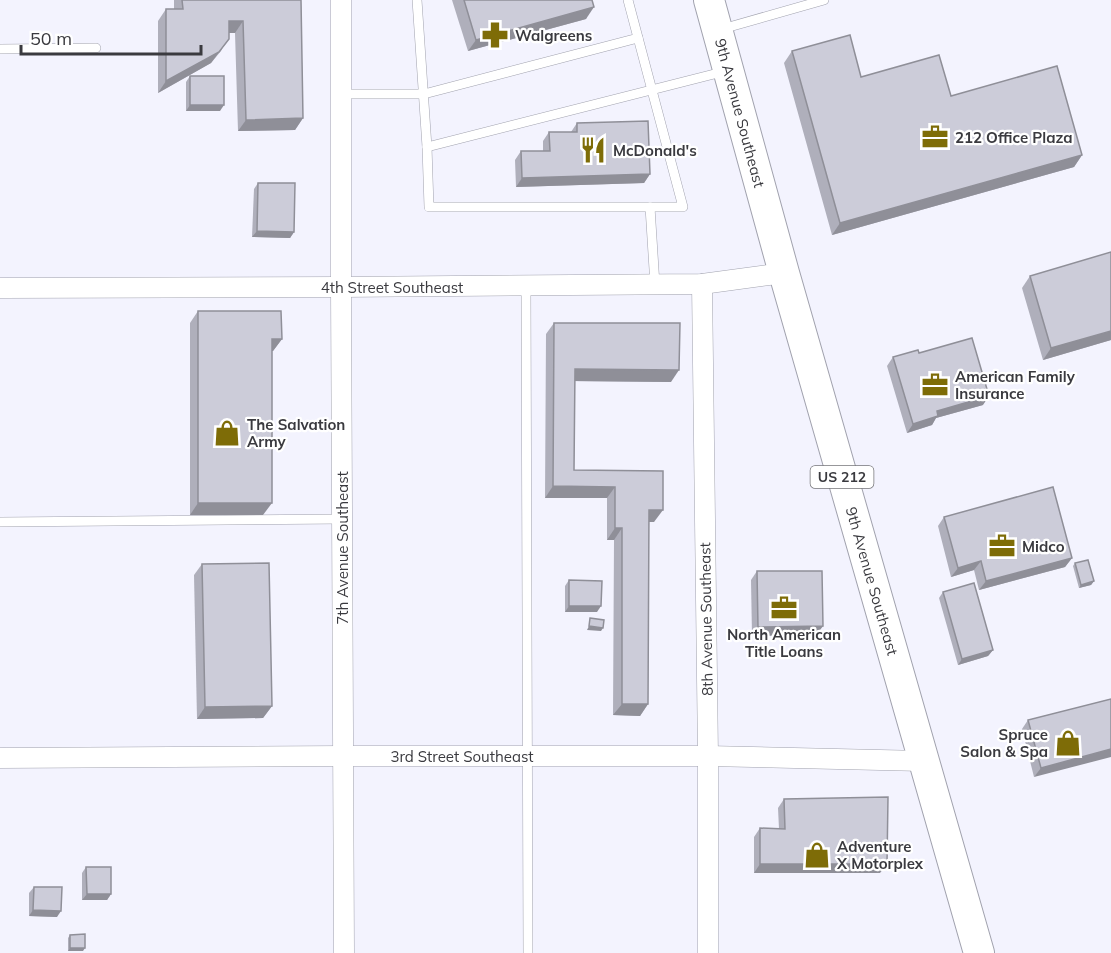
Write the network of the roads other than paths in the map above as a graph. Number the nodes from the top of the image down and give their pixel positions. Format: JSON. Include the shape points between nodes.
{"nodes":[{"id":1,"x":341,"y":0,"type":"edge"},
{"id":2,"x":417,"y":0,"type":"edge"},
{"id":3,"x":628,"y":0,"type":"edge"},
{"id":4,"x":709,"y":0,"type":"edge"},
{"id":5,"x":825,"y":0,"type":"edge"},
{"id":6,"x":717,"y":30,"type":"junction"},
{"id":7,"x":638,"y":38,"type":"junction"},
{"id":8,"x":0,"y":48,"type":"edge"},
{"id":9,"x":96,"y":48,"type":"dead end"},
{"id":10,"x":728,"y":70,"type":"junction"},
{"id":11,"x":652,"y":90,"type":"junction"},
{"id":12,"x":341,"y":94,"type":"junction"},
{"id":13,"x":424,"y":94,"type":"junction"},
{"id":14,"x":427,"y":147,"type":"junction"},
{"id":15,"x":650,"y":207,"type":"junction"},
{"id":16,"x":784,"y":273,"type":"junction"},
{"id":17,"x":702,"y":284,"type":"junction"},
{"id":18,"x":655,"y":285,"type":"junction"},
{"id":19,"x":526,"y":286,"type":"junction"},
{"id":20,"x":340,"y":287,"type":"junction"},
{"id":21,"x":0,"y":288,"type":"edge"},
{"id":22,"x":342,"y":519,"type":"junction"},
{"id":23,"x":0,"y":522,"type":"edge"},
{"id":24,"x":344,"y":756,"type":"junction"},
{"id":25,"x":526,"y":756,"type":"junction"},
{"id":26,"x":708,"y":756,"type":"junction"},
{"id":27,"x":0,"y":758,"type":"edge"},
{"id":28,"x":924,"y":760,"type":"junction"},
{"id":29,"x":344,"y":953,"type":"edge"},
{"id":30,"x":528,"y":953,"type":"edge"},
{"id":31,"x":708,"y":953,"type":"edge"},
{"id":32,"x":979,"y":953,"type":"edge"}],
"edges":[{"from":1,"to":12,"type":"street","name":"7th Avenue Southeast"},
{"from":2,"to":13,"type":"lane"},
{"from":3,"to":7,"type":"lane"},
{"from":4,"to":6,"type":"main road","name":"9th Avenue Southeast","number":"US 212"},
{"from":5,"to":6,"type":"lane"},
{"from":6,"to":10,"type":"main road","name":"9th Avenue Southeast","number":"US 212"},
{"from":7,"to":11,"type":"lane"},
{"from":7,"to":13,"type":"lane"},
{"from":8,"to":9,"type":"lane"},
{"from":10,"to":11,"type":"lane"},
{"from":10,"to":16,"type":"main road","name":"9th Avenue Southeast","number":"US 212"},
{"from":11,"to":14,"type":"lane"},
{"from":11,"to":15,"type":"lane","via":[[683,207]]},
{"from":12,"to":13,"type":"lane"},
{"from":12,"to":20,"type":"street","name":"7th Avenue Southeast"},
{"from":13,"to":14,"type":"lane"},
{"from":14,"to":15,"type":"lane","via":[[429,207]]},
{"from":15,"to":18,"type":"lane"},
{"from":16,"to":17,"type":"street","name":"4th Street Southeast"},
{"from":16,"to":28,"type":"main road","name":"9th Avenue Southeast","number":"US 212"},
{"from":17,"to":18,"type":"street","name":"4th Street Southeast"},
{"from":17,"to":26,"type":"street","name":"8th Avenue Southeast"},
{"from":18,"to":19,"type":"street","name":"4th Street Southeast"},
{"from":19,"to":20,"type":"street","name":"4th Street Southeast"},
{"from":19,"to":25,"type":"lane"},
{"from":20,"to":21,"type":"street","name":"4th Street Southeast"},
{"from":20,"to":22,"type":"street","name":"7th Avenue Southeast"},
{"from":22,"to":23,"type":"lane"},
{"from":22,"to":24,"type":"street","name":"7th Avenue Southeast"},
{"from":24,"to":25,"type":"street","name":"3rd Street Southeast"},
{"from":24,"to":27,"type":"street","name":"3rd Street Southeast"},
{"from":24,"to":29,"type":"street","name":"7th Avenue Southeast"},
{"from":25,"to":26,"type":"street","name":"3rd Street Southeast"},
{"from":25,"to":30,"type":"lane"},
{"from":26,"to":28,"type":"street","name":"3rd Street Southeast"},
{"from":26,"to":31,"type":"street","name":"8th Avenue Southeast"},
{"from":28,"to":32,"type":"main road","name":"9th Avenue Southeast","number":"US 212"}]}
